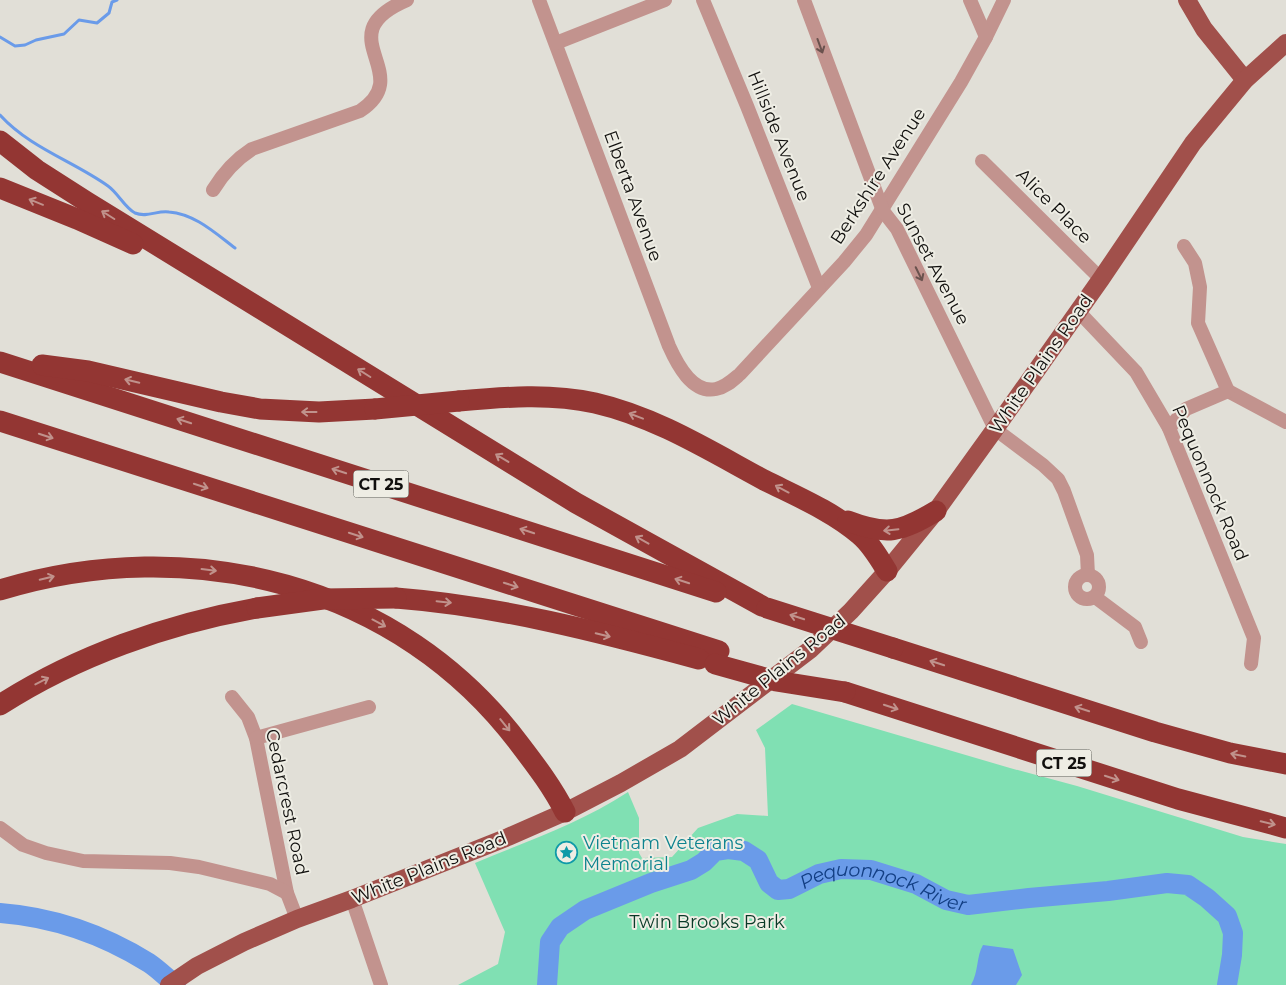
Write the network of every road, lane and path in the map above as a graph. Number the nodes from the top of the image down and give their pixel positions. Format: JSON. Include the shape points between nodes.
{"nodes":[{"id":1,"x":407,"y":0,"type":"edge"},
{"id":2,"x":539,"y":0,"type":"edge"},
{"id":3,"x":665,"y":0,"type":"edge"},
{"id":4,"x":703,"y":0,"type":"edge"},
{"id":5,"x":804,"y":0,"type":"edge"},
{"id":6,"x":970,"y":0,"type":"edge"},
{"id":7,"x":1004,"y":0,"type":"edge"},
{"id":8,"x":1187,"y":0,"type":"edge"},
{"id":9,"x":986,"y":37,"type":"junction"},
{"id":10,"x":556,"y":43,"type":"junction"},
{"id":11,"x":1286,"y":43,"type":"edge"},
{"id":12,"x":1245,"y":80,"type":"junction"},
{"id":13,"x":0,"y":141,"type":"edge"},
{"id":14,"x":982,"y":160,"type":"dead end"},
{"id":15,"x":0,"y":188,"type":"edge"},
{"id":16,"x":213,"y":190,"type":"dead end"},
{"id":17,"x":883,"y":211,"type":"junction"},
{"id":18,"x":1184,"y":246,"type":"dead end"},
{"id":19,"x":1101,"y":279,"type":"junction"},
{"id":20,"x":819,"y":288,"type":"junction"},
{"id":21,"x":1078,"y":311,"type":"junction"},
{"id":22,"x":284,"y":324,"type":"junction"},
{"id":23,"x":0,"y":361,"type":"edge"},
{"id":24,"x":711,"y":389,"type":"joint"},
{"id":25,"x":1228,"y":391,"type":"junction"},
{"id":26,"x":0,"y":421,"type":"edge"},
{"id":27,"x":1286,"y":422,"type":"edge"},
{"id":28,"x":1169,"y":428,"type":"junction"},
{"id":29,"x":995,"y":429,"type":"junction"},
{"id":30,"x":825,"y":511,"type":"junction"},
{"id":31,"x":936,"y":511,"type":"junction"},
{"id":32,"x":887,"y":571,"type":"junction"},
{"id":33,"x":1088,"y":575,"type":"junction"},
{"id":34,"x":0,"y":590,"type":"edge"},
{"id":35,"x":1095,"y":596,"type":"junction"},
{"id":36,"x":764,"y":607,"type":"junction"},
{"id":37,"x":1141,"y":642,"type":"dead end"},
{"id":38,"x":717,"y":658,"type":"junction"},
{"id":39,"x":1251,"y":664,"type":"dead end"},
{"id":40,"x":232,"y":697,"type":"dead end"},
{"id":41,"x":0,"y":705,"type":"edge"},
{"id":42,"x":369,"y":707,"type":"dead end"},
{"id":43,"x":256,"y":738,"type":"junction"},
{"id":44,"x":1286,"y":764,"type":"edge"},
{"id":45,"x":565,"y":812,"type":"junction"},
{"id":46,"x":0,"y":828,"type":"edge"},
{"id":47,"x":1286,"y":828,"type":"edge"},
{"id":48,"x":287,"y":892,"type":"junction"},
{"id":49,"x":352,"y":899,"type":"junction"},
{"id":50,"x":297,"y":918,"type":"junction"},
{"id":51,"x":170,"y":985,"type":"edge"},
{"id":52,"x":381,"y":985,"type":"edge"}],
"edges":[{"from":1,"to":16,"type":"street","via":[[381,15],[371,32],[371,45],[382,80],[378,95],[371,104],[360,111],[252,149],[229,166]]},
{"from":2,"to":10,"type":"street","name":"Elberta Avenue"},
{"from":3,"to":10,"type":"street"},
{"from":4,"to":20,"type":"street","name":"Hillside Avenue"},
{"from":5,"to":17,"type":"street","name":"Sunset Avenue","one_way":true},
{"from":6,"to":9,"type":"street"},
{"from":7,"to":9,"type":"street","name":"Berkshire Avenue"},
{"from":8,"to":12,"type":"main road","via":[[1204,30]]},
{"from":9,"to":17,"type":"street","name":"Berkshire Avenue"},
{"from":10,"to":24,"type":"street","name":"Elberta Avenue","via":[[674,358],[690,380]]},
{"from":11,"to":12,"type":"main road","name":"White Plains Road"},
{"from":12,"to":19,"type":"main road","name":"White Plains Road","via":[[1183,156]]},
{"from":22,"to":13,"type":"highway","one_way":true,"via":[[37,170]]},
{"from":14,"to":19,"type":"street","name":"Alice Place"},
{"from":22,"to":15,"type":"highway","one_way":true,"via":[[137,246]]},
{"from":17,"to":20,"type":"street","name":"Berkshire Avenue","via":[[850,256]]},
{"from":17,"to":29,"type":"street","name":"Sunset Avenue","one_way":true,"via":[[897,229]]},
{"from":18,"to":25,"type":"street","via":[[1195,263],[1200,287],[1198,323]]},
{"from":19,"to":21,"type":"main road","name":"White Plains Road"},
{"from":20,"to":24,"type":"street","name":"Berkshire Avenue","via":[[740,374],[722,387]]},
{"from":21,"to":28,"type":"street","name":"Pequonnock Road","via":[[1136,372]]},
{"from":21,"to":29,"type":"main road","name":"White Plains Road"},
{"from":36,"to":22,"type":"highway","one_way":true,"via":[[576,503]]},
{"from":30,"to":23,"type":"highway","one_way":true,"bridge":true,"via":[[668,430],[613,408],[575,400],[536,396],[319,412],[260,409],[88,371]]},
{"from":36,"to":23,"type":"highway","number":"CT 25","one_way":true},
{"from":25,"to":27,"type":"street"},
{"from":25,"to":28,"type":"street","via":[[1186,409]]},
{"from":26,"to":38,"type":"highway","number":"CT 25","one_way":true},
{"from":28,"to":39,"type":"street","name":"Pequonnock Road","via":[[1254,638]]},
{"from":29,"to":31,"type":"main road","name":"White Plains Road"},
{"from":29,"to":33,"type":"street","via":[[1058,479],[1087,555]]},
{"from":31,"to":30,"type":"highway","one_way":true,"via":[[902,528],[882,530],[862,526]]},
{"from":30,"to":32,"type":"highway","via":[[861,536]]},
{"from":31,"to":32,"type":"main road","name":"White Plains Road"},
{"from":32,"to":45,"type":"main road","name":"White Plains Road","via":[[811,649],[735,709],[680,749]]},
{"from":33,"to":35,"type":"street","via":[[1099,583]]},
{"from":33,"to":35,"type":"street","via":[[1079,578],[1075,591],[1086,600]]},
{"from":34,"to":45,"type":"highway","one_way":true,"via":[[86,571],[168,567],[250,576],[335,602],[396,632],[465,683],[506,726],[552,788]]},
{"from":35,"to":37,"type":"street","via":[[1135,627]]},
{"from":44,"to":36,"type":"highway","number":"CT 25","one_way":true,"bridge":true,"via":[[1230,753],[1155,732]]},
{"from":41,"to":38,"type":"highway","one_way":true,"bridge":true,"via":[[25,689],[108,651],[186,624],[257,608],[324,599],[396,598],[455,604]]},
{"from":38,"to":47,"type":"highway","number":"CT 25","one_way":true,"bridge":true,"via":[[845,692],[1187,802]]},
{"from":40,"to":43,"type":"street","name":"Cedarcrest Road","via":[[248,717]]},
{"from":42,"to":43,"type":"street"},
{"from":43,"to":48,"type":"street","name":"Cedarcrest Road"},
{"from":45,"to":49,"type":"main road","name":"White Plains Road"},
{"from":46,"to":48,"type":"street","via":[[23,845],[46,853],[82,861],[170,862],[244,877]]},
{"from":48,"to":50,"type":"street","name":"Cedarcrest Road"},
{"from":49,"to":50,"type":"main road","name":"White Plains Road"},
{"from":49,"to":52,"type":"street"},
{"from":50,"to":51,"type":"main road","name":"White Plains Road","via":[[223,952]]}]}
